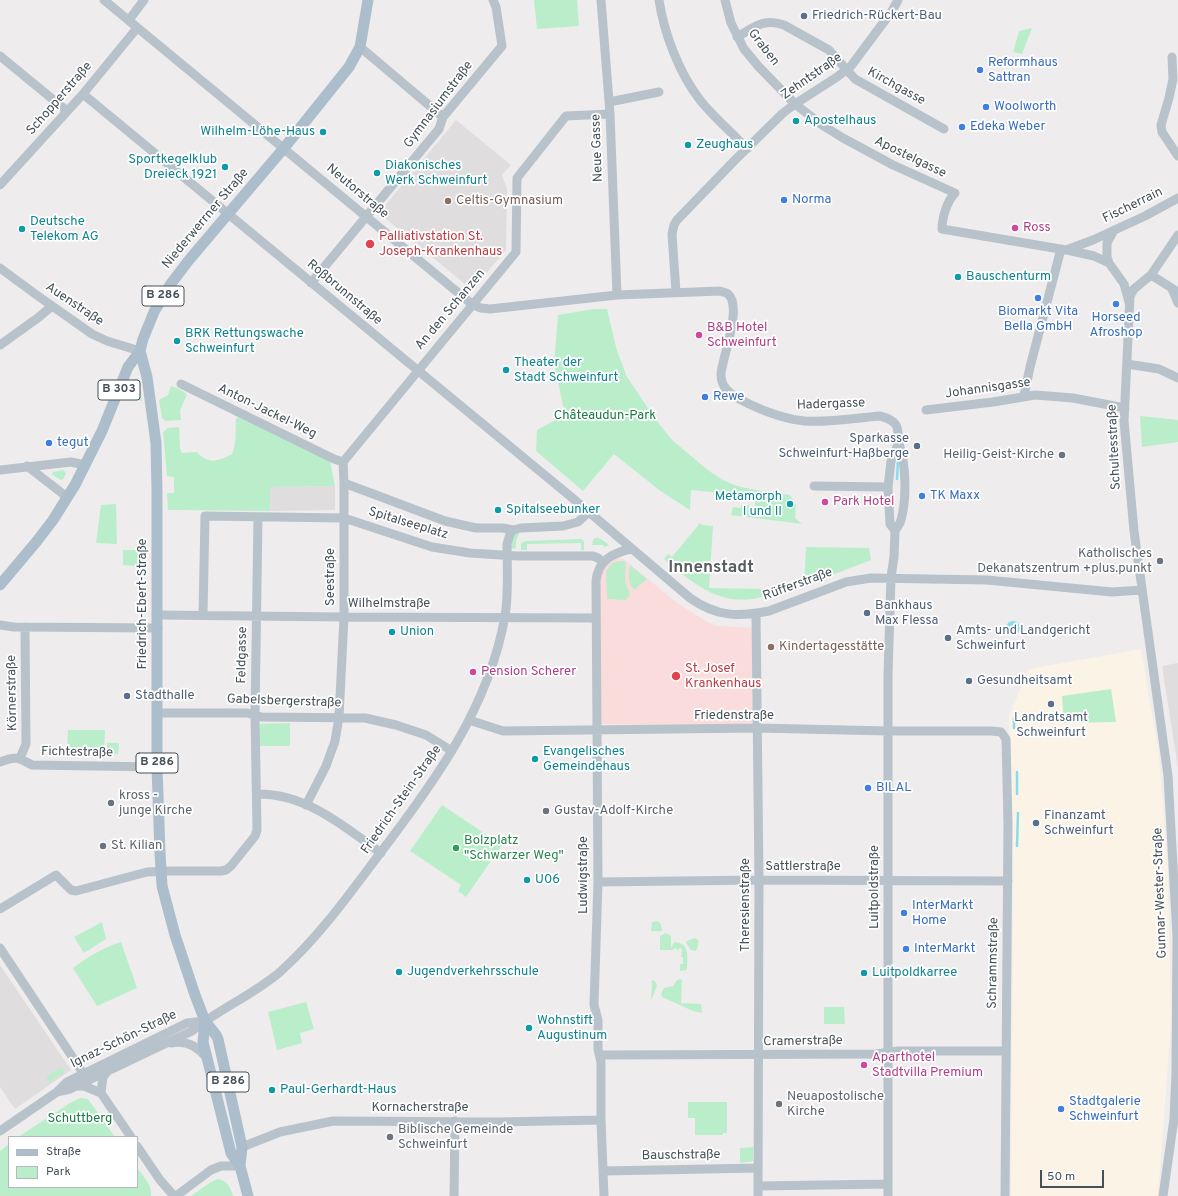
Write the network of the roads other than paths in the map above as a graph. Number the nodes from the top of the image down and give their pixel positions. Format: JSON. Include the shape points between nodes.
{"nodes":[{"id":1,"x":104,"y":0,"type":"edge"},
{"id":2,"x":144,"y":0,"type":"edge"},
{"id":3,"x":368,"y":0,"type":"edge"},
{"id":4,"x":493,"y":0,"type":"edge"},
{"id":5,"x":601,"y":0,"type":"edge"},
{"id":6,"x":659,"y":0,"type":"edge"},
{"id":7,"x":725,"y":0,"type":"edge"},
{"id":8,"x":898,"y":0,"type":"edge"},
{"id":9,"x":129,"y":20,"type":"junction"},
{"id":10,"x":137,"y":28,"type":"junction"},
{"id":11,"x":737,"y":37,"type":"junction"},
{"id":12,"x":360,"y":47,"type":"junction"},
{"id":13,"x":0,"y":56,"type":"edge"},
{"id":14,"x":1172,"y":57,"type":"dead end"},
{"id":15,"x":1175,"y":68,"type":"edge"},
{"id":16,"x":847,"y":70,"type":"junction"},
{"id":17,"x":659,"y":92,"type":"dead end"},
{"id":18,"x":83,"y":94,"type":"junction"},
{"id":19,"x":610,"y":102,"type":"junction"},
{"id":20,"x":795,"y":104,"type":"junction"},
{"id":21,"x":67,"y":111,"type":"junction"},
{"id":22,"x":610,"y":114,"type":"junction"},
{"id":23,"x":443,"y":117,"type":"junction"},
{"id":24,"x":944,"y":129,"type":"dead end"},
{"id":25,"x":284,"y":148,"type":"junction"},
{"id":26,"x":747,"y":148,"type":"junction"},
{"id":27,"x":1178,"y":156,"type":"edge"},
{"id":28,"x":0,"y":185,"type":"edge"},
{"id":29,"x":1178,"y":198,"type":"edge"},
{"id":30,"x":228,"y":213,"type":"junction"},
{"id":31,"x":366,"y":216,"type":"junction"},
{"id":32,"x":1114,"y":230,"type":"junction"},
{"id":33,"x":1178,"y":234,"type":"edge"},
{"id":34,"x":1063,"y":249,"type":"junction"},
{"id":35,"x":1109,"y":263,"type":"junction"},
{"id":36,"x":0,"y":268,"type":"edge"},
{"id":37,"x":1151,"y":275,"type":"junction"},
{"id":38,"x":311,"y":283,"type":"junction"},
{"id":39,"x":1175,"y":291,"type":"edge"},
{"id":40,"x":676,"y":292,"type":"junction"},
{"id":41,"x":727,"y":293,"type":"joint"},
{"id":42,"x":617,"y":295,"type":"junction"},
{"id":43,"x":1129,"y":302,"type":"junction"},
{"id":44,"x":1178,"y":303,"type":"edge"},
{"id":45,"x":473,"y":305,"type":"junction"},
{"id":46,"x":52,"y":306,"type":"junction"},
{"id":47,"x":0,"y":345,"type":"edge"},
{"id":48,"x":140,"y":351,"type":"junction"},
{"id":49,"x":1127,"y":364,"type":"junction"},
{"id":50,"x":418,"y":370,"type":"junction"},
{"id":51,"x":1178,"y":378,"type":"edge"},
{"id":52,"x":180,"y":384,"type":"dead end"},
{"id":53,"x":1024,"y":396,"type":"junction"},
{"id":54,"x":1125,"y":408,"type":"junction"},
{"id":55,"x":926,"y":410,"type":"dead end"},
{"id":56,"x":899,"y":442,"type":"junction"},
{"id":57,"x":343,"y":462,"type":"junction"},
{"id":58,"x":85,"y":465,"type":"junction"},
{"id":59,"x":27,"y":466,"type":"junction"},
{"id":60,"x":0,"y":470,"type":"edge"},
{"id":61,"x":344,"y":483,"type":"junction"},
{"id":62,"x":814,"y":486,"type":"dead end"},
{"id":63,"x":888,"y":487,"type":"junction"},
{"id":64,"x":67,"y":497,"type":"junction"},
{"id":65,"x":589,"y":512,"type":"junction"},
{"id":66,"x":258,"y":517,"type":"junction"},
{"id":67,"x":344,"y":518,"type":"junction"},
{"id":68,"x":513,"y":530,"type":"junction"},
{"id":69,"x":894,"y":531,"type":"junction"},
{"id":70,"x":632,"y":549,"type":"junction"},
{"id":71,"x":507,"y":555,"type":"junction"},
{"id":72,"x":603,"y":562,"type":"junction"},
{"id":73,"x":891,"y":578,"type":"junction"},
{"id":74,"x":0,"y":586,"type":"edge"},
{"id":75,"x":1142,"y":590,"type":"junction"},
{"id":76,"x":756,"y":614,"type":"junction"},
{"id":77,"x":158,"y":615,"type":"junction"},
{"id":78,"x":203,"y":615,"type":"junction"},
{"id":79,"x":257,"y":616,"type":"junction"},
{"id":80,"x":344,"y":617,"type":"junction"},
{"id":81,"x":505,"y":617,"type":"junction"},
{"id":82,"x":595,"y":618,"type":"junction"},
{"id":83,"x":0,"y":625,"type":"edge"},
{"id":84,"x":25,"y":627,"type":"junction"},
{"id":85,"x":158,"y":628,"type":"junction"},
{"id":86,"x":157,"y":713,"type":"junction"},
{"id":87,"x":255,"y":716,"type":"junction"},
{"id":88,"x":340,"y":717,"type":"junction"},
{"id":89,"x":469,"y":720,"type":"junction"},
{"id":90,"x":757,"y":728,"type":"junction"},
{"id":91,"x":596,"y":730,"type":"junction"},
{"id":92,"x":888,"y":731,"type":"junction"},
{"id":93,"x":1001,"y":732,"type":"joint"},
{"id":94,"x":452,"y":751,"type":"junction"},
{"id":95,"x":20,"y":758,"type":"junction"},
{"id":96,"x":0,"y":762,"type":"edge"},
{"id":97,"x":157,"y":767,"type":"junction"},
{"id":98,"x":257,"y":794,"type":"junction"},
{"id":99,"x":306,"y":805,"type":"junction"},
{"id":100,"x":381,"y":853,"type":"junction"},
{"id":101,"x":161,"y":871,"type":"junction"},
{"id":102,"x":759,"y":880,"type":"junction"},
{"id":103,"x":888,"y":880,"type":"junction"},
{"id":104,"x":1008,"y":881,"type":"junction"},
{"id":105,"x":598,"y":882,"type":"junction"},
{"id":106,"x":0,"y":909,"type":"edge"},
{"id":107,"x":0,"y":948,"type":"edge"},
{"id":108,"x":205,"y":1021,"type":"junction"},
{"id":109,"x":162,"y":1046,"type":"junction"},
{"id":110,"x":1006,"y":1051,"type":"junction"},
{"id":111,"x":888,"y":1052,"type":"junction"},
{"id":112,"x":600,"y":1055,"type":"junction"},
{"id":113,"x":759,"y":1055,"type":"junction"},
{"id":114,"x":207,"y":1059,"type":"junction"},
{"id":115,"x":106,"y":1072,"type":"junction"},
{"id":116,"x":84,"y":1073,"type":"junction"},
{"id":117,"x":75,"y":1086,"type":"junction"},
{"id":118,"x":56,"y":1092,"type":"junction"},
{"id":119,"x":101,"y":1093,"type":"junction"},
{"id":120,"x":601,"y":1120,"type":"junction"},
{"id":121,"x":455,"y":1121,"type":"junction"},
{"id":122,"x":0,"y":1131,"type":"edge"},
{"id":123,"x":130,"y":1136,"type":"edge"},
{"id":124,"x":138,"y":1147,"type":"edge"},
{"id":125,"x":242,"y":1147,"type":"junction"},
{"id":126,"x":240,"y":1166,"type":"junction"},
{"id":127,"x":758,"y":1168,"type":"junction"},
{"id":128,"x":604,"y":1170,"type":"junction"},
{"id":129,"x":888,"y":1184,"type":"junction"},
{"id":130,"x":758,"y":1186,"type":"junction"},
{"id":131,"x":175,"y":1196,"type":"edge"},
{"id":132,"x":248,"y":1196,"type":"edge"},
{"id":133,"x":454,"y":1196,"type":"edge"},
{"id":134,"x":604,"y":1196,"type":"edge"},
{"id":135,"x":758,"y":1196,"type":"edge"},
{"id":136,"x":888,"y":1196,"type":"edge"},
{"id":137,"x":1005,"y":1196,"type":"edge"},
{"id":138,"x":1163,"y":1196,"type":"edge"}],
"edges":[{"from":1,"to":9,"type":"street","name":"Neutorstraße"},
{"from":2,"to":9,"type":"street"},
{"from":3,"to":12,"type":"main road","name":"Niederwerrner Straße","number":"B 286"},
{"from":4,"to":23,"type":"street","name":"Gymnasiumstraße","via":[[502,46]]},
{"from":5,"to":19,"type":"street","name":"Neue Gasse"},
{"from":6,"to":26,"type":"street","via":[[666,29],[689,84],[705,106]]},
{"from":7,"to":11,"type":"street","name":"Graben"},
{"from":8,"to":16,"type":"street","name":"Zehntstraße"},
{"from":9,"to":10,"type":"street","name":"Neutorstraße"},
{"from":10,"to":18,"type":"street","name":"Schopperstraße"},
{"from":10,"to":25,"type":"street","name":"Neutorstraße"},
{"from":11,"to":16,"type":"street","name":"Kirchgasse","via":[[765,22],[784,24],[829,50]]},
{"from":11,"to":20,"type":"street","name":"Graben","via":[[759,67]]},
{"from":12,"to":23,"type":"street"},
{"from":12,"to":25,"type":"main road","name":"Niederwerrner Straße","number":"B 286","via":[[344,75]]},
{"from":13,"to":21,"type":"street"},
{"from":14,"to":15,"type":"street"},
{"from":15,"to":27,"type":"street","via":[[1161,125],[1162,132]]},
{"from":16,"to":20,"type":"street","name":"Zehntstraße"},
{"from":16,"to":24,"type":"street","name":"Kirchgasse","via":[[855,79]]},
{"from":17,"to":19,"type":"street"},
{"from":18,"to":21,"type":"street","name":"Schopperstraße"},
{"from":18,"to":30,"type":"street","name":"Roßbrunnstraße"},
{"from":19,"to":22,"type":"street","name":"Neue Gasse"},
{"from":20,"to":26,"type":"street","name":"Zehntstraße"},
{"from":20,"to":34,"type":"street","name":"Apostelgasse","via":[[842,138],[955,193],[942,222],[942,229]]},
{"from":21,"to":28,"type":"street","name":"Schopperstraße"},
{"from":22,"to":42,"type":"street","name":"Neue Gasse"},
{"from":22,"to":45,"type":"street","name":"An den Schanzen","via":[[566,116],[523,171],[518,178],[516,252]]},
{"from":23,"to":31,"type":"street","name":"Gymnasiumstraße","via":[[439,129]]},
{"from":25,"to":30,"type":"main road","name":"Niederwerrner Straße","number":"B 286"},
{"from":25,"to":31,"type":"street","name":"Neutorstraße"},
{"from":26,"to":40,"type":"street","name":"Zehntstraße","via":[[674,225],[672,234]]},
{"from":29,"to":32,"type":"street","name":"Fischerrain"},
{"from":30,"to":38,"type":"street","name":"Roßbrunnstraße"},
{"from":30,"to":48,"type":"main road","name":"Niederwerrner Straße","number":"B 286","via":[[170,285],[154,312]]},
{"from":31,"to":38,"type":"street","name":"Gymnasiumstraße"},
{"from":31,"to":45,"type":"street","name":"Neutorstraße"},
{"from":32,"to":34,"type":"street","name":"Fischerrain","via":[[1079,246]]},
{"from":32,"to":35,"type":"street","via":[[1107,243]]},
{"from":33,"to":37,"type":"street"},
{"from":34,"to":35,"type":"street","via":[[1094,256]]},
{"from":34,"to":53,"type":"street"},
{"from":35,"to":43,"type":"street","via":[[1124,284]]},
{"from":36,"to":46,"type":"street","name":"Auenstraße"},
{"from":37,"to":39,"type":"street"},
{"from":37,"to":43,"type":"street","via":[[1134,289]]},
{"from":38,"to":50,"type":"street","name":"Roßbrunnstraße"},
{"from":39,"to":44,"type":"street"},
{"from":40,"to":41,"type":"street","name":"Neutorstraße"},
{"from":40,"to":42,"type":"street","name":"Neutorstraße"},
{"from":41,"to":56,"type":"street","name":"Hadergasse","via":[[731,298],[732,325],[721,377],[731,394],[768,412],[790,419],[819,421],[880,416],[897,426]]},
{"from":42,"to":45,"type":"street","name":"Neutorstraße","via":[[490,309]]},
{"from":43,"to":49,"type":"street","name":"Schultesstraße"},
{"from":45,"to":50,"type":"street","name":"An den Schanzen"},
{"from":46,"to":47,"type":"street"},
{"from":46,"to":48,"type":"street","name":"Auenstraße","via":[[99,337]]},
{"from":48,"to":58,"type":"main road","name":"Niederwerrner Straße","number":"B 303","via":[[128,367]]},
{"from":48,"to":77,"type":"main road","name":"Friedrich-Ebert-Straße","number":"B 286","via":[[147,377],[156,443]]},
{"from":49,"to":51,"type":"street","via":[[1159,369]]},
{"from":49,"to":54,"type":"street","name":"Schultesstraße"},
{"from":50,"to":57,"type":"street"},
{"from":50,"to":65,"type":"street","name":"Roßbrunnstraße"},
{"from":52,"to":57,"type":"street","name":"Anton-Jackel-Weg"},
{"from":53,"to":54,"type":"street","name":"Johannisgasse","via":[[1052,396]]},
{"from":53,"to":55,"type":"street","name":"Johannisgasse"},
{"from":54,"to":75,"type":"street","name":"Schultesstraße","via":[[1134,531]]},
{"from":56,"to":63,"type":"street","via":[[891,461]]},
{"from":56,"to":69,"type":"street","via":[[904,460],[903,506],[900,522]]},
{"from":57,"to":61,"type":"street","name":"Seestraße"},
{"from":58,"to":59,"type":"street","via":[[71,462]]},
{"from":58,"to":64,"type":"main road","name":"Niederwerrner Straße","number":"B 303"},
{"from":59,"to":60,"type":"street"},
{"from":59,"to":64,"type":"street"},
{"from":61,"to":67,"type":"street","name":"Seestraße"},
{"from":61,"to":68,"type":"street","name":"Spitalseeplatz","via":[[445,521],[476,528]]},
{"from":62,"to":63,"type":"street"},
{"from":63,"to":69,"type":"street","via":[[890,524]]},
{"from":64,"to":74,"type":"main road","name":"Niederwerrner Straße","number":"B 303","via":[[38,541]]},
{"from":65,"to":68,"type":"street","name":"Spitalseeplatz","via":[[573,524]]},
{"from":65,"to":70,"type":"street","name":"Rüfferstraße"},
{"from":66,"to":67,"type":"street","name":"Spitalseeplatz"},
{"from":66,"to":78,"type":"street","name":"Spitalseeplatz","via":[[205,516]]},
{"from":66,"to":79,"type":"street","name":"Feldgasse"},
{"from":67,"to":71,"type":"street","name":"Spitalseeplatz","via":[[432,547]]},
{"from":67,"to":80,"type":"street","name":"Seestraße"},
{"from":68,"to":71,"type":"street","name":"Friedrich-Stein-Straße","via":[[508,539]]},
{"from":69,"to":73,"type":"street","name":"Luitpoldstraße"},
{"from":70,"to":72,"type":"street","via":[[618,552]]},
{"from":70,"to":76,"type":"street","name":"Rüfferstraße","via":[[703,607],[717,613]]},
{"from":71,"to":72,"type":"street","name":"Spitalseeplatz","via":[[593,556]]},
{"from":71,"to":81,"type":"street","name":"Friedrich-Stein-Straße"},
{"from":72,"to":82,"type":"street","name":"Ludwigstraße","via":[[596,576]]},
{"from":73,"to":75,"type":"street","name":"Rüfferstraße","via":[[988,580],[1112,592]]},
{"from":73,"to":76,"type":"street","name":"Rüfferstraße","via":[[846,582]]},
{"from":73,"to":92,"type":"street","name":"Luitpoldstraße"},
{"from":75,"to":138,"type":"street","name":"Gunnar-Wester-Straße","via":[[1168,776],[1177,922],[1174,1119]]},
{"from":76,"to":90,"type":"street","name":"Theresienstraße"},
{"from":77,"to":78,"type":"street","name":"Wilhelmstraße"},
{"from":77,"to":85,"type":"main road","name":"Friedrich-Ebert-Straße","number":"B 286"},
{"from":78,"to":79,"type":"street","name":"Wilhelmstraße"},
{"from":79,"to":80,"type":"street","name":"Wilhelmstraße"},
{"from":79,"to":87,"type":"street","name":"Feldgasse"},
{"from":80,"to":81,"type":"street","name":"Wilhelmstraße"},
{"from":80,"to":88,"type":"street","name":"Seestraße"},
{"from":81,"to":82,"type":"street","name":"Wilhelmstraße"},
{"from":81,"to":89,"type":"street","name":"Friedrich-Stein-Straße","via":[[489,675]]},
{"from":82,"to":91,"type":"street","name":"Ludwigstraße"},
{"from":83,"to":84,"type":"street"},
{"from":84,"to":85,"type":"street"},
{"from":84,"to":95,"type":"street","name":"Körnerstraße","via":[[26,744]]},
{"from":85,"to":86,"type":"main road","name":"Friedrich-Ebert-Straße","number":"B 286"},
{"from":86,"to":87,"type":"street","name":"Gabelsbergerstraße","via":[[247,713]]},
{"from":86,"to":97,"type":"main road","name":"Friedrich-Ebert-Straße","number":"B 286"},
{"from":87,"to":88,"type":"street","name":"Gabelsbergerstraße"},
{"from":87,"to":98,"type":"street","name":"Feldgasse"},
{"from":88,"to":94,"type":"street","name":"Gabelsbergerstraße","via":[[365,718],[396,725],[426,735]]},
{"from":88,"to":99,"type":"street","name":"Seestraße","via":[[326,766]]},
{"from":89,"to":91,"type":"street","name":"Friedenstraße","via":[[503,731]]},
{"from":89,"to":94,"type":"street","name":"Friedrich-Stein-Straße"},
{"from":90,"to":91,"type":"street","name":"Friedenstraße"},
{"from":90,"to":92,"type":"street","name":"Friedenstraße"},
{"from":90,"to":102,"type":"street","name":"Theresienstraße"},
{"from":91,"to":105,"type":"street","name":"Ludwigstraße"},
{"from":92,"to":93,"type":"street","name":"Friedenstraße"},
{"from":92,"to":103,"type":"street","name":"Luitpoldstraße"},
{"from":93,"to":104,"type":"street","name":"Schrammstraße","via":[[1006,739]]},
{"from":94,"to":100,"type":"street","name":"Friedrich-Stein-Straße"},
{"from":95,"to":96,"type":"street","name":"Fichtestraße"},
{"from":95,"to":97,"type":"street","name":"Fichtestraße","via":[[32,765]]},
{"from":97,"to":101,"type":"main road","name":"Friedrich-Ebert-Straße","number":"B 286"},
{"from":98,"to":99,"type":"street","via":[[283,796]]},
{"from":98,"to":101,"type":"street","name":"Feldgasse","via":[[255,836],[231,866],[221,871]]},
{"from":99,"to":100,"type":"street","via":[[337,820]]},
{"from":100,"to":108,"type":"street","name":"Friedrich-Stein-Straße","via":[[323,928],[288,964],[261,986]]},
{"from":101,"to":106,"type":"street","name":"Feldgasse","via":[[147,872],[76,892],[56,875]]},
{"from":101,"to":108,"type":"main road","name":"Friedrich-Ebert-Straße","number":"B 286","via":[[172,924]]},
{"from":102,"to":103,"type":"street","name":"Sattlerstraße"},
{"from":102,"to":105,"type":"street","name":"Sattlerstraße"},
{"from":102,"to":113,"type":"street","name":"Theresienstraße"},
{"from":103,"to":104,"type":"street","name":"Sattlerstraße"},
{"from":103,"to":111,"type":"street","name":"Luitpoldstraße"},
{"from":104,"to":110,"type":"street","name":"Schrammstraße"},
{"from":105,"to":112,"type":"street","name":"Ludwigstraße","via":[[594,1005],[598,1020]]},
{"from":107,"to":116,"type":"street"},
{"from":108,"to":109,"type":"street","name":"Ignaz-Schön-Straße","via":[[192,1031]]},
{"from":108,"to":114,"type":"main road","number":"B 286","via":[[203,1039]]},
{"from":108,"to":116,"type":"street","name":"Ignaz-Schön-Straße","via":[[187,1023]]},
{"from":108,"to":125,"type":"main road","number":"B 286","via":[[218,1039]]},
{"from":109,"to":114,"type":"street","name":"Ignaz-Schön-Straße","via":[[177,1042],[190,1044],[201,1051]]},
{"from":109,"to":115,"type":"street","name":"Ignaz-Schön-Straße"},
{"from":110,"to":111,"type":"street","name":"Cramerstraße"},
{"from":110,"to":137,"type":"street","name":"Schrammstraße"},
{"from":111,"to":113,"type":"street","name":"Cramerstraße"},
{"from":111,"to":129,"type":"street","name":"Luitpoldstraße"},
{"from":112,"to":113,"type":"street","name":"Cramerstraße"},
{"from":112,"to":120,"type":"street","name":"Ludwigstraße"},
{"from":113,"to":127,"type":"street","name":"Theresienstraße"},
{"from":114,"to":126,"type":"main road","number":"B 286","via":[[231,1153]]},
{"from":115,"to":117,"type":"street","name":"Ignaz-Schön-Straße"},
{"from":115,"to":119,"type":"street"},
{"from":116,"to":118,"type":"street","name":"Ignaz-Schön-Straße","via":[[67,1082]]},
{"from":117,"to":118,"type":"street","name":"Ignaz-Schön-Straße"},
{"from":117,"to":119,"type":"street","via":[[84,1086]]},
{"from":118,"to":122,"type":"street","name":"Ignaz-Schön-Straße"},
{"from":119,"to":123,"type":"street"},
{"from":120,"to":121,"type":"street","name":"Kornacherstraße"},
{"from":120,"to":128,"type":"street","name":"Ludwigstraße"},
{"from":121,"to":125,"type":"street","name":"Kornacherstraße","via":[[333,1121],[280,1132]]},
{"from":121,"to":133,"type":"street"},
{"from":124,"to":131,"type":"street","via":[[160,1180]]},
{"from":125,"to":126,"type":"main road","number":"B 286"},
{"from":126,"to":131,"type":"street","via":[[220,1166],[211,1170]]},
{"from":126,"to":132,"type":"main road","number":"B 286"},
{"from":127,"to":128,"type":"street","name":"Bauschstraße"},
{"from":127,"to":130,"type":"street","name":"Theresienstraße"},
{"from":128,"to":134,"type":"street","name":"Ludwigstraße"},
{"from":129,"to":130,"type":"street"},
{"from":129,"to":136,"type":"street","name":"Luitpoldstraße"},
{"from":130,"to":135,"type":"street","name":"Theresienstraße"}]}
